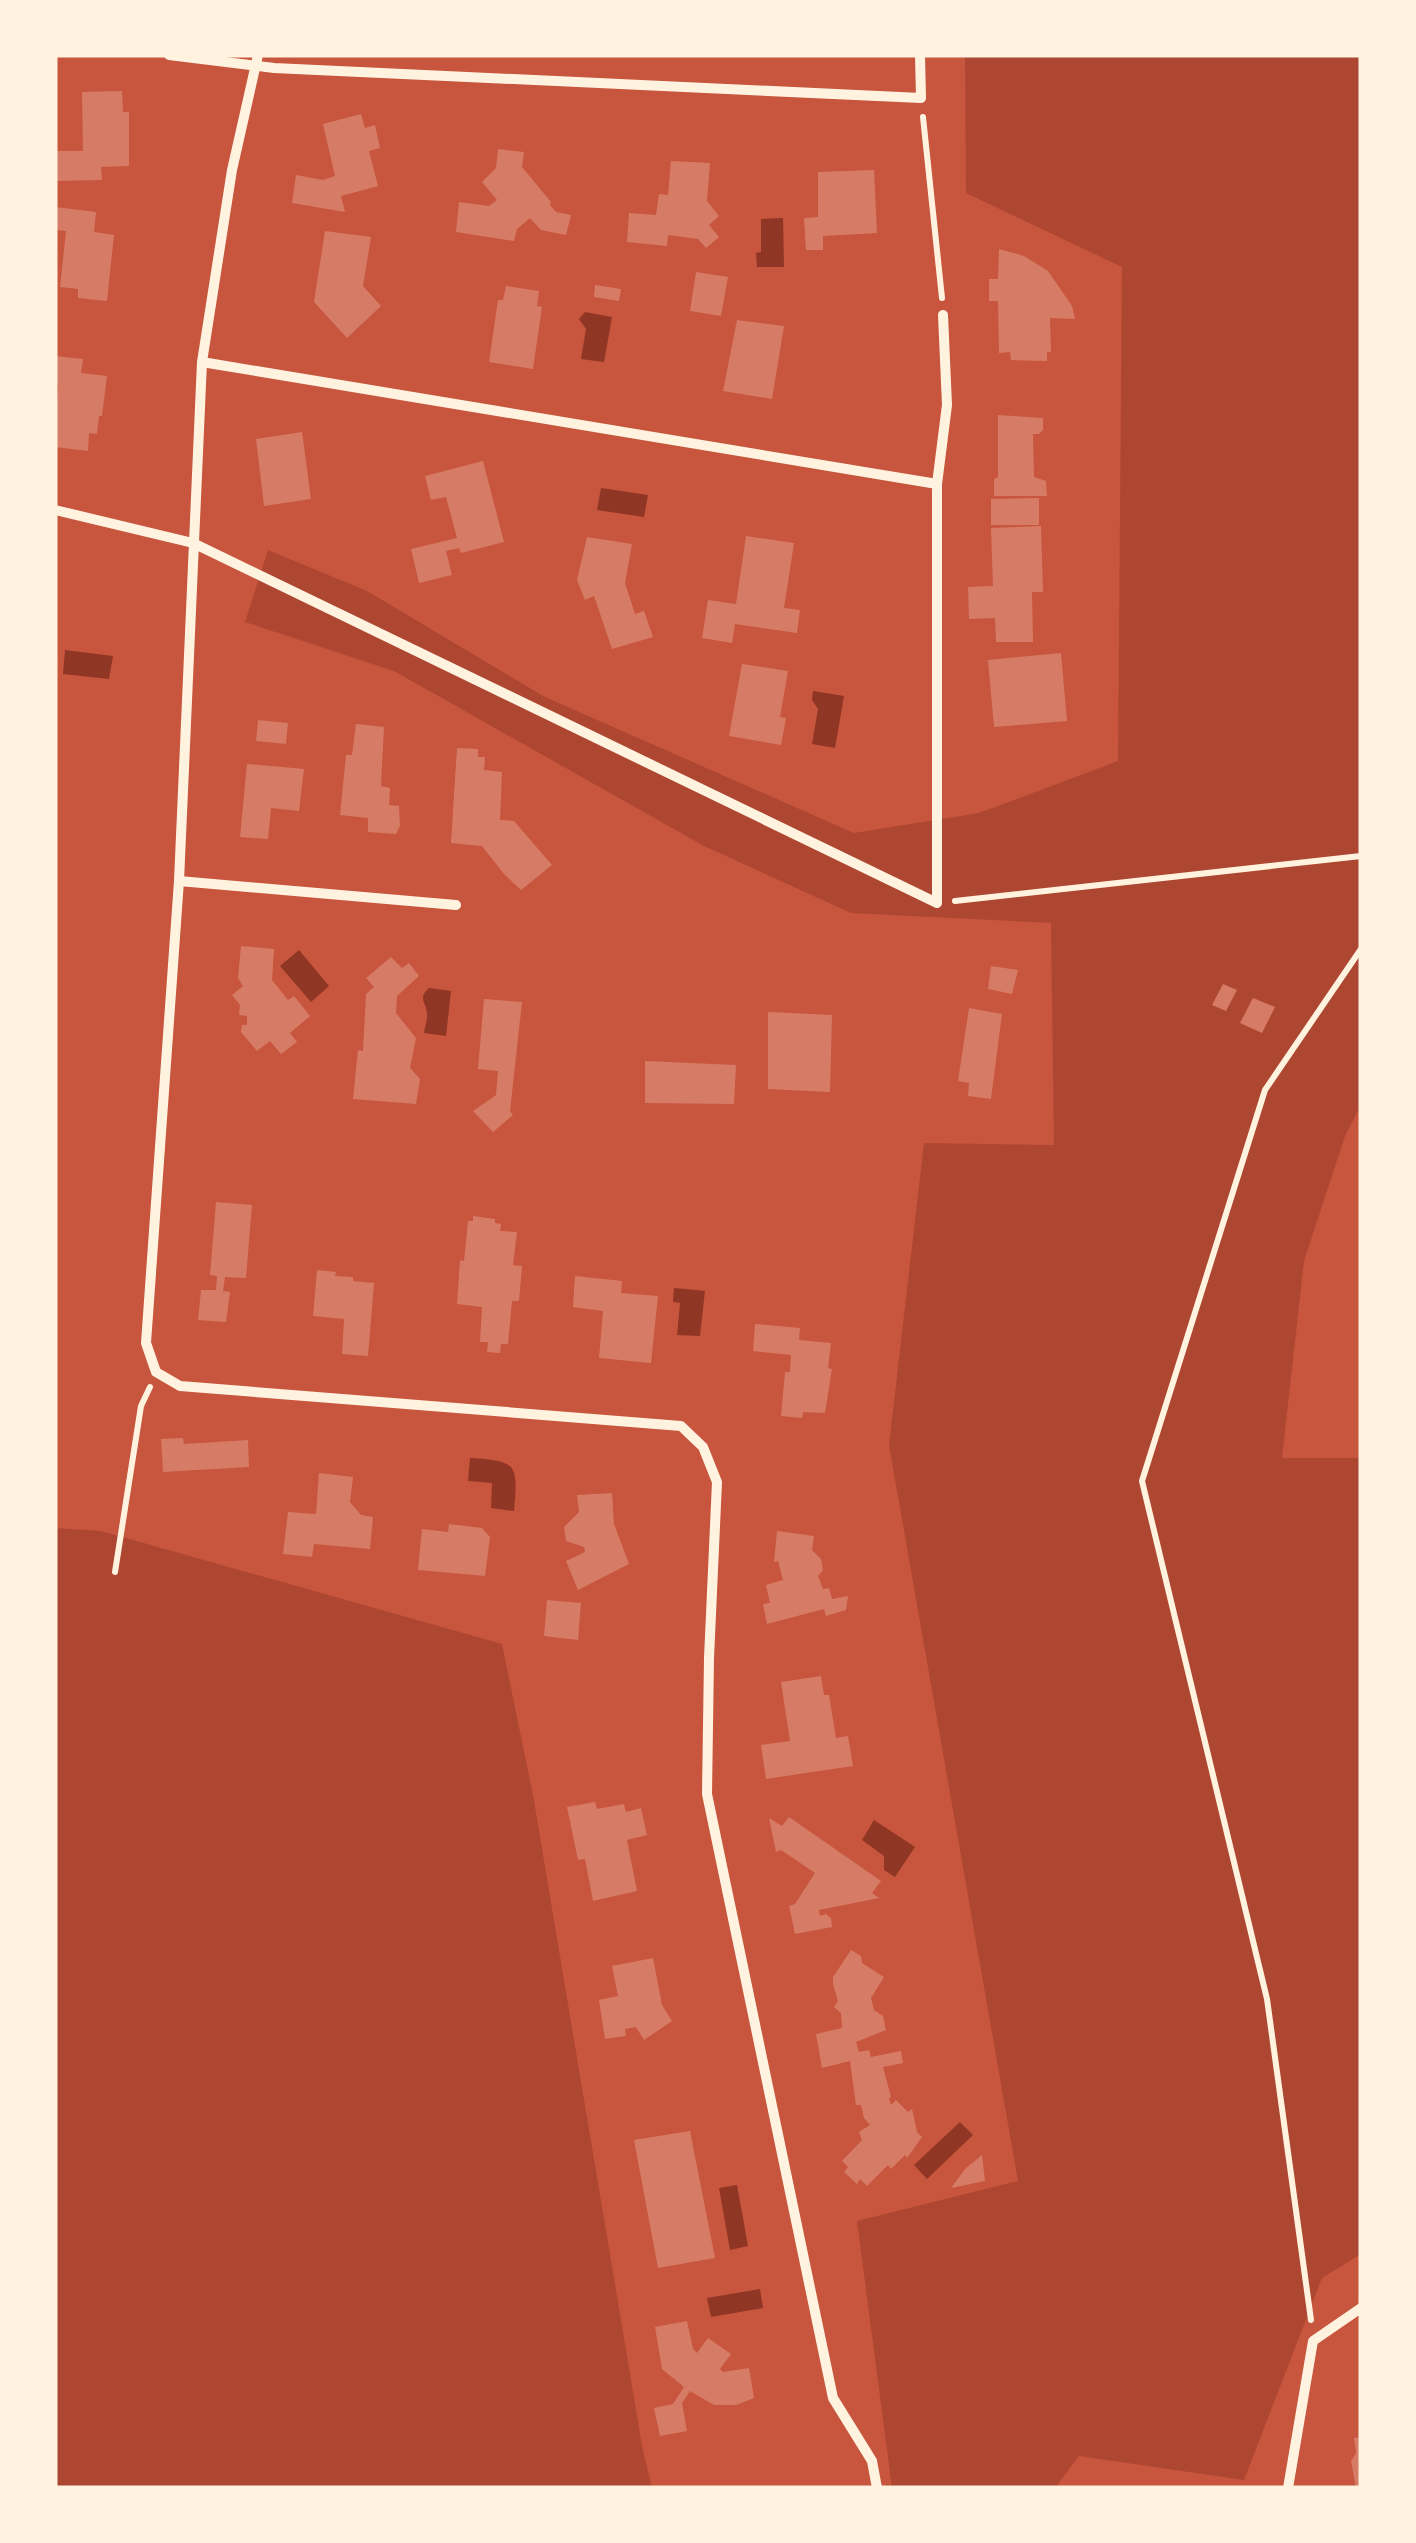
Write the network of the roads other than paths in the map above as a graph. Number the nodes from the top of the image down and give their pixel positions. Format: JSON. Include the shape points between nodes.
{"nodes":[{"id":1,"x":169,"y":55,"type":"edge"},
{"id":2,"x":920,"y":55,"type":"edge"},
{"id":3,"x":256,"y":60,"type":"edge"},
{"id":4,"x":943,"y":314,"type":"road end"},
{"id":5,"x":202,"y":362,"type":"junction"},
{"id":6,"x":937,"y":484,"type":"junction"},
{"id":7,"x":55,"y":510,"type":"edge"},
{"id":8,"x":193,"y":542,"type":"junction"},
{"id":9,"x":180,"y":882,"type":"junction"},
{"id":10,"x":456,"y":904,"type":"dead end"},
{"id":11,"x":1361,"y":2308,"type":"edge"},
{"id":12,"x":877,"y":2488,"type":"edge"},
{"id":13,"x":1288,"y":2488,"type":"edge"}],
"edges":[{"from":1,"to":3,"type":"street"},
{"from":2,"to":3,"type":"street","via":[[922,98]]},
{"from":3,"to":5,"type":"street"},
{"from":4,"to":6,"type":"street","via":[[947,405]]},
{"from":5,"to":6,"type":"street"},
{"from":5,"to":8,"type":"street"},
{"from":6,"to":8,"type":"street","via":[[937,903]]},
{"from":7,"to":8,"type":"street"},
{"from":8,"to":9,"type":"street"},
{"from":9,"to":10,"type":"street"},
{"from":9,"to":12,"type":"street","via":[[146,1343],[156,1372],[180,1386],[681,1426],[702,1447],[717,1482],[707,1794],[832,2398],[872,2461]]},
{"from":11,"to":13,"type":"street","via":[[1314,2340]]}]}
